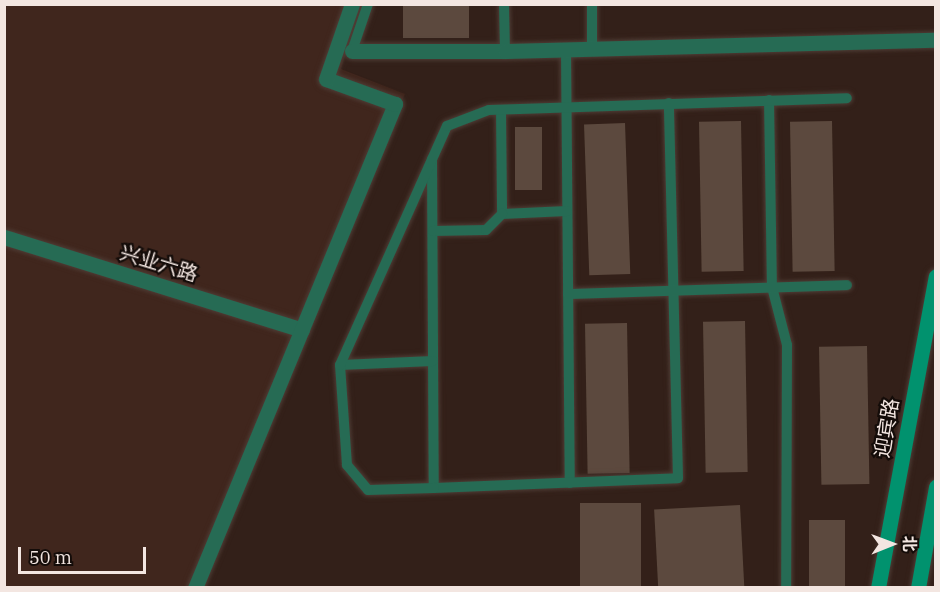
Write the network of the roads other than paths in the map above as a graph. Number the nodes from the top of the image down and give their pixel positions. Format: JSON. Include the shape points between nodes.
{"nodes":[{"id":1,"x":351,"y":4,"type":"edge"},
{"id":2,"x":368,"y":4,"type":"edge"},
{"id":3,"x":504,"y":4,"type":"edge"},
{"id":4,"x":591,"y":4,"type":"edge"},
{"id":5,"x":936,"y":40,"type":"edge"},
{"id":6,"x":591,"y":49,"type":"junction"},
{"id":7,"x":566,"y":50,"type":"junction"},
{"id":8,"x":352,"y":51,"type":"joint"},
{"id":9,"x":505,"y":51,"type":"junction"},
{"id":10,"x":847,"y":98,"type":"dead end"},
{"id":11,"x":769,"y":100,"type":"junction"},
{"id":12,"x":669,"y":103,"type":"junction"},
{"id":13,"x":566,"y":106,"type":"junction"},
{"id":14,"x":501,"y":110,"type":"junction"},
{"id":15,"x":432,"y":159,"type":"junction"},
{"id":16,"x":567,"y":211,"type":"junction"},
{"id":17,"x":502,"y":213,"type":"junction"},
{"id":18,"x":433,"y":231,"type":"junction"},
{"id":19,"x":4,"y":237,"type":"edge"},
{"id":20,"x":936,"y":276,"type":"edge"},
{"id":21,"x":847,"y":285,"type":"dead end"},
{"id":22,"x":772,"y":287,"type":"junction"},
{"id":23,"x":674,"y":290,"type":"junction"},
{"id":24,"x":568,"y":294,"type":"junction"},
{"id":25,"x":302,"y":330,"type":"junction"},
{"id":26,"x":433,"y":361,"type":"junction"},
{"id":27,"x":340,"y":365,"type":"junction"},
{"id":28,"x":570,"y":483,"type":"junction"},
{"id":29,"x":936,"y":487,"type":"edge"},
{"id":30,"x":434,"y":488,"type":"junction"},
{"id":31,"x":195,"y":588,"type":"edge"},
{"id":32,"x":786,"y":588,"type":"edge"},
{"id":33,"x":878,"y":588,"type":"edge"},
{"id":34,"x":918,"y":588,"type":"edge"}],
"edges":[{"from":1,"to":25,"type":"street","via":[[326,80],[395,104]]},
{"from":2,"to":8,"type":"lane"},
{"from":3,"to":9,"type":"lane"},
{"from":4,"to":6,"type":"lane"},
{"from":5,"to":6,"type":"street"},
{"from":6,"to":7,"type":"street"},
{"from":7,"to":9,"type":"street"},
{"from":7,"to":13,"type":"lane"},
{"from":8,"to":9,"type":"street"},
{"from":10,"to":11,"type":"lane"},
{"from":11,"to":12,"type":"lane"},
{"from":11,"to":22,"type":"lane"},
{"from":12,"to":13,"type":"lane"},
{"from":12,"to":23,"type":"lane"},
{"from":13,"to":14,"type":"lane"},
{"from":13,"to":16,"type":"lane"},
{"from":14,"to":15,"type":"lane","via":[[447,126]]},
{"from":14,"to":17,"type":"lane"},
{"from":15,"to":18,"type":"lane"},
{"from":15,"to":27,"type":"lane"},
{"from":16,"to":17,"type":"lane"},
{"from":16,"to":24,"type":"lane"},
{"from":17,"to":18,"type":"lane","via":[[486,230]]},
{"from":18,"to":26,"type":"lane"},
{"from":19,"to":25,"type":"street","name":"兴业六路"},
{"from":20,"to":33,"type":"main road","name":"迎宾路"},
{"from":21,"to":22,"type":"lane"},
{"from":22,"to":23,"type":"lane"},
{"from":22,"to":32,"type":"lane","via":[[787,345]]},
{"from":23,"to":24,"type":"lane"},
{"from":23,"to":28,"type":"lane","via":[[678,478]]},
{"from":24,"to":28,"type":"lane"},
{"from":25,"to":31,"type":"street"},
{"from":26,"to":27,"type":"lane"},
{"from":26,"to":30,"type":"lane"},
{"from":27,"to":30,"type":"lane","via":[[347,465],[368,490]]},
{"from":28,"to":30,"type":"lane"},
{"from":29,"to":34,"type":"main road"}]}
